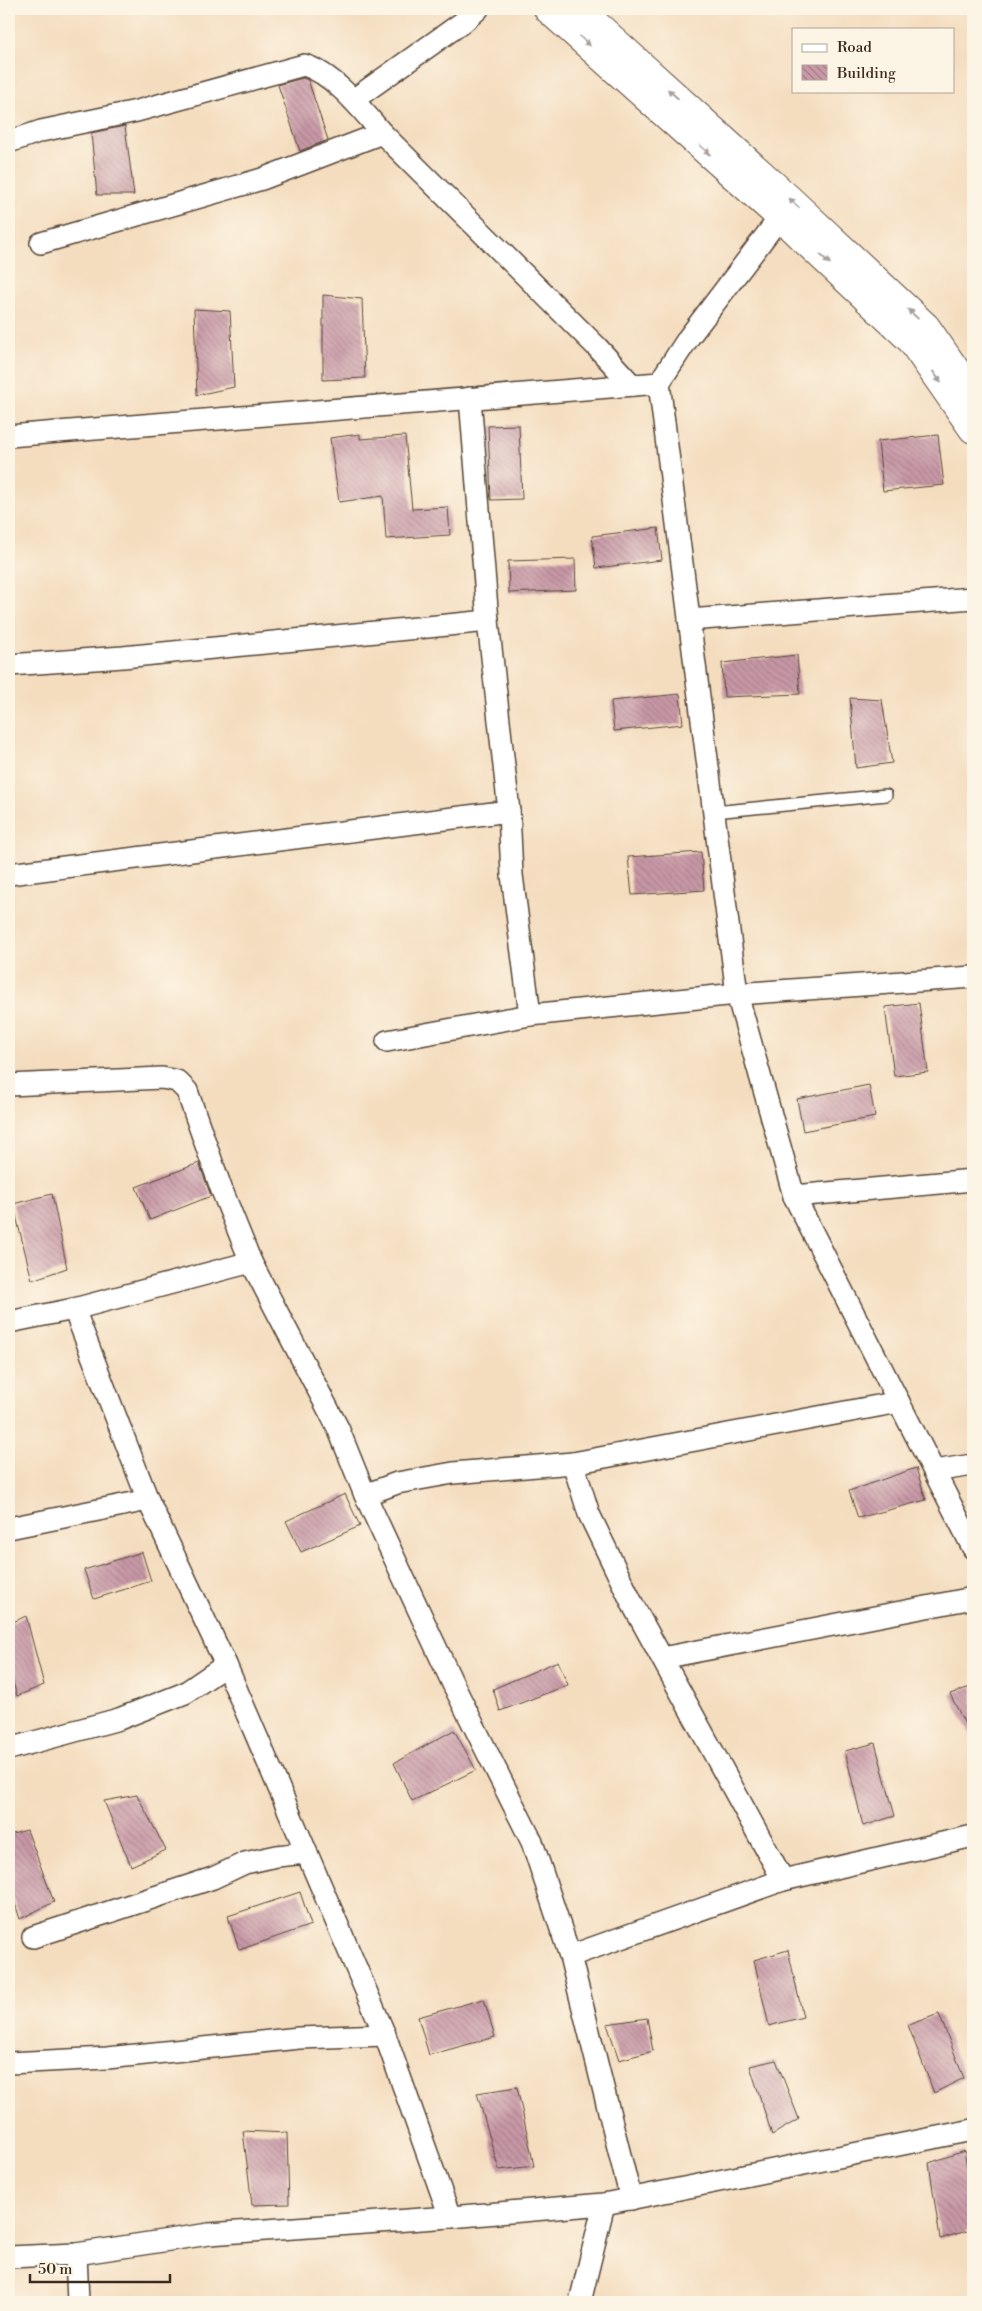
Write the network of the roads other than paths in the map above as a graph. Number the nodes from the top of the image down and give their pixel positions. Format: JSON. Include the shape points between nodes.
{"nodes":[{"id":1,"x":478,"y":9,"type":"edge"},
{"id":2,"x":548,"y":9,"type":"edge"},
{"id":3,"x":579,"y":9,"type":"edge"},
{"id":4,"x":353,"y":100,"type":"junction"},
{"id":5,"x":382,"y":133,"type":"junction"},
{"id":6,"x":9,"y":142,"type":"edge"},
{"id":7,"x":780,"y":217,"type":"junction"},
{"id":8,"x":41,"y":243,"type":"dead end"},
{"id":9,"x":659,"y":383,"type":"junction"},
{"id":10,"x":632,"y":385,"type":"junction"},
{"id":11,"x":973,"y":395,"type":"edge"},
{"id":12,"x":470,"y":398,"type":"junction"},
{"id":13,"x":973,"y":429,"type":"edge"},
{"id":14,"x":9,"y":436,"type":"edge"},
{"id":15,"x":973,"y":598,"type":"edge"},
{"id":16,"x":689,"y":620,"type":"junction"},
{"id":17,"x":488,"y":621,"type":"junction"},
{"id":18,"x":9,"y":665,"type":"edge"},
{"id":19,"x":886,"y":795,"type":"dead end"},
{"id":20,"x":509,"y":812,"type":"junction"},
{"id":21,"x":714,"y":812,"type":"junction"},
{"id":22,"x":9,"y":874,"type":"edge"},
{"id":23,"x":973,"y":976,"type":"edge"},
{"id":24,"x":737,"y":994,"type":"junction"},
{"id":25,"x":530,"y":1015,"type":"junction"},
{"id":26,"x":387,"y":1041,"type":"dead end"},
{"id":27,"x":9,"y":1085,"type":"edge"},
{"id":28,"x":973,"y":1180,"type":"edge"},
{"id":29,"x":794,"y":1196,"type":"junction"},
{"id":30,"x":252,"y":1262,"type":"junction"},
{"id":31,"x":74,"y":1309,"type":"junction"},
{"id":32,"x":9,"y":1322,"type":"edge"},
{"id":33,"x":899,"y":1402,"type":"junction"},
{"id":34,"x":574,"y":1463,"type":"junction"},
{"id":35,"x":973,"y":1465,"type":"edge"},
{"id":36,"x":934,"y":1471,"type":"junction"},
{"id":37,"x":365,"y":1495,"type":"junction"},
{"id":38,"x":148,"y":1500,"type":"junction"},
{"id":39,"x":9,"y":1528,"type":"edge"},
{"id":40,"x":973,"y":1548,"type":"edge"},
{"id":41,"x":973,"y":1598,"type":"edge"},
{"id":42,"x":662,"y":1658,"type":"junction"},
{"id":43,"x":226,"y":1665,"type":"junction"},
{"id":44,"x":9,"y":1749,"type":"edge"},
{"id":45,"x":973,"y":1836,"type":"edge"},
{"id":46,"x":306,"y":1853,"type":"junction"},
{"id":47,"x":783,"y":1880,"type":"junction"},
{"id":48,"x":33,"y":1937,"type":"dead end"},
{"id":49,"x":570,"y":1956,"type":"junction"},
{"id":50,"x":385,"y":2035,"type":"junction"},
{"id":51,"x":9,"y":2063,"type":"edge"},
{"id":52,"x":973,"y":2130,"type":"edge"},
{"id":53,"x":631,"y":2199,"type":"junction"},
{"id":54,"x":604,"y":2204,"type":"junction"},
{"id":55,"x":450,"y":2217,"type":"junction"},
{"id":56,"x":76,"y":2254,"type":"junction"},
{"id":57,"x":9,"y":2257,"type":"edge"},
{"id":58,"x":78,"y":2302,"type":"edge"},
{"id":59,"x":580,"y":2302,"type":"edge"}],
"edges":[{"from":1,"to":4,"type":"street"},
{"from":2,"to":7,"type":"street","one_way":true},
{"from":11,"to":3,"type":"street","one_way":true,"via":[[926,327]]},
{"from":4,"to":5,"type":"street"},
{"from":4,"to":6,"type":"street","via":[[316,69],[304,65]]},
{"from":5,"to":8,"type":"street","via":[[262,179]]},
{"from":5,"to":10,"type":"street"},
{"from":7,"to":9,"type":"street","via":[[689,337]]},
{"from":7,"to":13,"type":"street","one_way":true,"via":[[912,340]]},
{"from":9,"to":10,"type":"street"},
{"from":9,"to":16,"type":"street"},
{"from":10,"to":12,"type":"street"},
{"from":12,"to":14,"type":"street"},
{"from":12,"to":17,"type":"street"},
{"from":15,"to":16,"type":"street"},
{"from":16,"to":21,"type":"street"},
{"from":17,"to":18,"type":"street"},
{"from":17,"to":20,"type":"street"},
{"from":19,"to":21,"type":"lane"},
{"from":20,"to":22,"type":"street"},
{"from":20,"to":25,"type":"street","via":[[512,875]]},
{"from":21,"to":24,"type":"street"},
{"from":23,"to":24,"type":"street"},
{"from":24,"to":25,"type":"street"},
{"from":24,"to":29,"type":"street"},
{"from":25,"to":26,"type":"street"},
{"from":27,"to":30,"type":"street","via":[[162,1078],[176,1081],[187,1091],[221,1188]]},
{"from":28,"to":29,"type":"street"},
{"from":29,"to":33,"type":"street"},
{"from":30,"to":31,"type":"street"},
{"from":30,"to":37,"type":"street","via":[[338,1428]]},
{"from":31,"to":32,"type":"street"},
{"from":31,"to":38,"type":"street"},
{"from":33,"to":34,"type":"street"},
{"from":33,"to":36,"type":"street"},
{"from":34,"to":37,"type":"street","via":[[453,1473],[397,1484]]},
{"from":34,"to":42,"type":"street","via":[[589,1514]]},
{"from":35,"to":36,"type":"street"},
{"from":36,"to":40,"type":"street"},
{"from":37,"to":49,"type":"street","via":[[453,1684],[532,1842]]},
{"from":38,"to":39,"type":"street"},
{"from":38,"to":43,"type":"street"},
{"from":41,"to":42,"type":"street"},
{"from":42,"to":47,"type":"street"},
{"from":43,"to":44,"type":"street","via":[[185,1693],[119,1719]]},
{"from":43,"to":46,"type":"street"},
{"from":45,"to":47,"type":"street"},
{"from":46,"to":48,"type":"street","via":[[245,1863],[213,1878]]},
{"from":46,"to":50,"type":"street"},
{"from":47,"to":49,"type":"street"},
{"from":49,"to":53,"type":"street"},
{"from":50,"to":51,"type":"street","via":[[299,2038],[107,2058]]},
{"from":50,"to":55,"type":"street"},
{"from":52,"to":53,"type":"street"},
{"from":53,"to":54,"type":"street"},
{"from":54,"to":55,"type":"street"},
{"from":54,"to":59,"type":"street"},
{"from":55,"to":56,"type":"street","via":[[208,2234]]},
{"from":56,"to":57,"type":"street"},
{"from":56,"to":58,"type":"street"}]}
